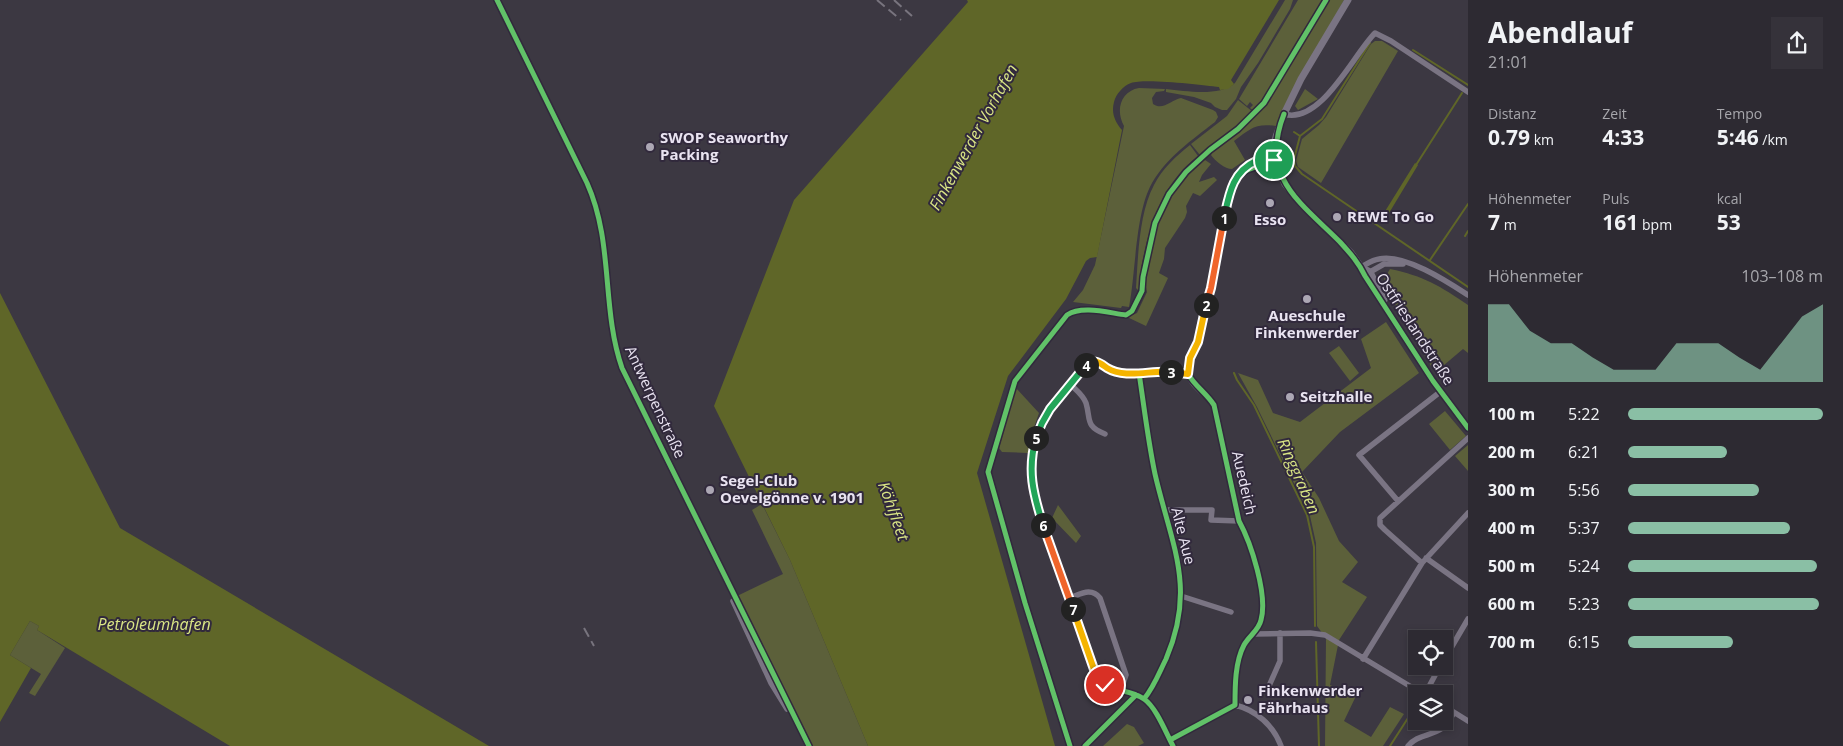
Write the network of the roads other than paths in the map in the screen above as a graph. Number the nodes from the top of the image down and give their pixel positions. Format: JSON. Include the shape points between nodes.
{"nodes":[{"id":1,"x":497,"y":0,"type":"edge"},
{"id":2,"x":1348,"y":0,"type":"edge"},
{"id":3,"x":1468,"y":92,"type":"edge"},
{"id":4,"x":1284,"y":114,"type":"junction"},
{"id":5,"x":1276,"y":137,"type":"junction"},
{"id":6,"x":1259,"y":160,"type":"junction"},
{"id":7,"x":1277,"y":163,"type":"junction"},
{"id":8,"x":1236,"y":178,"type":"junction"},
{"id":9,"x":1410,"y":264,"type":"junction"},
{"id":10,"x":1361,"y":267,"type":"junction"},
{"id":11,"x":1370,"y":272,"type":"junction"},
{"id":12,"x":1468,"y":295,"type":"edge"},
{"id":13,"x":1387,"y":307,"type":"junction"},
{"id":14,"x":1140,"y":373,"type":"junction"},
{"id":15,"x":1188,"y":374,"type":"junction"},
{"id":16,"x":1071,"y":384,"type":"junction"},
{"id":17,"x":1440,"y":392,"type":"junction"},
{"id":18,"x":1468,"y":428,"type":"edge"},
{"id":19,"x":1105,"y":434,"type":"dead end"},
{"id":20,"x":1468,"y":438,"type":"edge"},
{"id":21,"x":1398,"y":501,"type":"junction"},
{"id":22,"x":1164,"y":510,"type":"junction"},
{"id":23,"x":1468,"y":513,"type":"edge"},
{"id":24,"x":1239,"y":520,"type":"junction"},
{"id":25,"x":1424,"y":560,"type":"junction"},
{"id":26,"x":1468,"y":588,"type":"edge"},
{"id":27,"x":1181,"y":596,"type":"junction"},
{"id":28,"x":1069,"y":598,"type":"junction"},
{"id":29,"x":1232,"y":612,"type":"dead end"},
{"id":30,"x":1468,"y":619,"type":"edge"},
{"id":31,"x":1280,"y":633,"type":"junction"},
{"id":32,"x":1254,"y":634,"type":"junction"},
{"id":33,"x":1453,"y":645,"type":"edge"},
{"id":34,"x":1363,"y":658,"type":"junction"},
{"id":35,"x":1409,"y":685,"type":"edge"},
{"id":36,"x":1268,"y":686,"type":"dead end"},
{"id":37,"x":1121,"y":690,"type":"junction"},
{"id":38,"x":1144,"y":699,"type":"junction"},
{"id":39,"x":1235,"y":705,"type":"junction"},
{"id":40,"x":1454,"y":713,"type":"joint"},
{"id":41,"x":1468,"y":720,"type":"edge"},
{"id":42,"x":1172,"y":743,"type":"edge"},
{"id":43,"x":809,"y":746,"type":"edge"},
{"id":44,"x":1281,"y":746,"type":"edge"},
{"id":45,"x":1408,"y":746,"type":"edge"}],
"edges":[{"from":1,"to":43,"type":"street","name":"Antwerpenstraße","via":[[596,205],[603,236],[612,332],[622,368]]},
{"from":2,"to":4,"type":"street"},
{"from":3,"to":4,"type":"street","via":[[1375,33],[1324,100],[1294,116]]},
{"from":4,"to":5,"type":"street"},
{"from":5,"to":6,"type":"street"},
{"from":5,"to":7,"type":"street"},
{"from":6,"to":7,"type":"street","via":[[1269,158]]},
{"from":6,"to":8,"type":"street","via":[[1243,169]]},
{"from":7,"to":8,"type":"street","via":[[1250,169]]},
{"from":7,"to":10,"type":"street","name":"Ostfrieslandstraße","via":[[1285,184]]},
{"from":8,"to":15,"type":"street","via":[[1228,196],[1211,288]]},
{"from":9,"to":10,"type":"street","via":[[1384,258]]},
{"from":9,"to":11,"type":"street","via":[[1384,264]]},
{"from":9,"to":12,"type":"street","via":[[1434,273]]},
{"from":10,"to":11,"type":"street","name":"Ostfrieslandstraße"},
{"from":10,"to":13,"type":"street","name":"Ostfrieslandstraße"},
{"from":11,"to":13,"type":"street","name":"Ostfrieslandstraße"},
{"from":13,"to":17,"type":"street","name":"Ostfrieslandstraße"},
{"from":14,"to":15,"type":"street"},
{"from":14,"to":16,"type":"street","via":[[1116,372],[1093,361]]},
{"from":14,"to":22,"type":"street","name":"Alte Aue","via":[[1153,462]]},
{"from":15,"to":24,"type":"street","name":"Auedeich","via":[[1214,405]]},
{"from":16,"to":19,"type":"street","via":[[1085,401],[1090,424]]},
{"from":16,"to":28,"type":"street","via":[[1045,417],[1032,457],[1032,481],[1040,513]]},
{"from":17,"to":18,"type":"street","name":"Ostfrieslandstraße"},
{"from":17,"to":21,"type":"street","via":[[1359,455]]},
{"from":20,"to":21,"type":"street"},
{"from":21,"to":25,"type":"street","via":[[1380,518],[1380,525]]},
{"from":22,"to":24,"type":"street","via":[[1212,510],[1211,520]]},
{"from":22,"to":27,"type":"street","name":"Alte Aue","via":[[1179,566]]},
{"from":23,"to":25,"type":"street"},
{"from":24,"to":32,"type":"street","name":"Auedeich","via":[[1254,556],[1260,588],[1261,621]]},
{"from":25,"to":26,"type":"street"},
{"from":25,"to":34,"type":"street"},
{"from":27,"to":29,"type":"street"},
{"from":27,"to":38,"type":"street","name":"Alte Aue","via":[[1179,619],[1171,646],[1155,683]]},
{"from":28,"to":37,"type":"street","via":[[1097,678],[1109,688]]},
{"from":28,"to":37,"type":"street","via":[[1091,591],[1100,598],[1126,675]]},
{"from":30,"to":33,"type":"street"},
{"from":31,"to":32,"type":"street"},
{"from":31,"to":34,"type":"street","via":[[1325,635]]},
{"from":31,"to":36,"type":"street","via":[[1280,661]]},
{"from":32,"to":39,"type":"street","name":"Auedeich","via":[[1244,644],[1241,653]]},
{"from":34,"to":35,"type":"street"},
{"from":37,"to":38,"type":"street"},
{"from":38,"to":42,"type":"street"},
{"from":39,"to":42,"type":"street"},
{"from":39,"to":44,"type":"street","via":[[1245,707],[1261,718]]},
{"from":40,"to":41,"type":"street"},
{"from":40,"to":45,"type":"street","via":[[1440,729],[1415,739]]}]}
